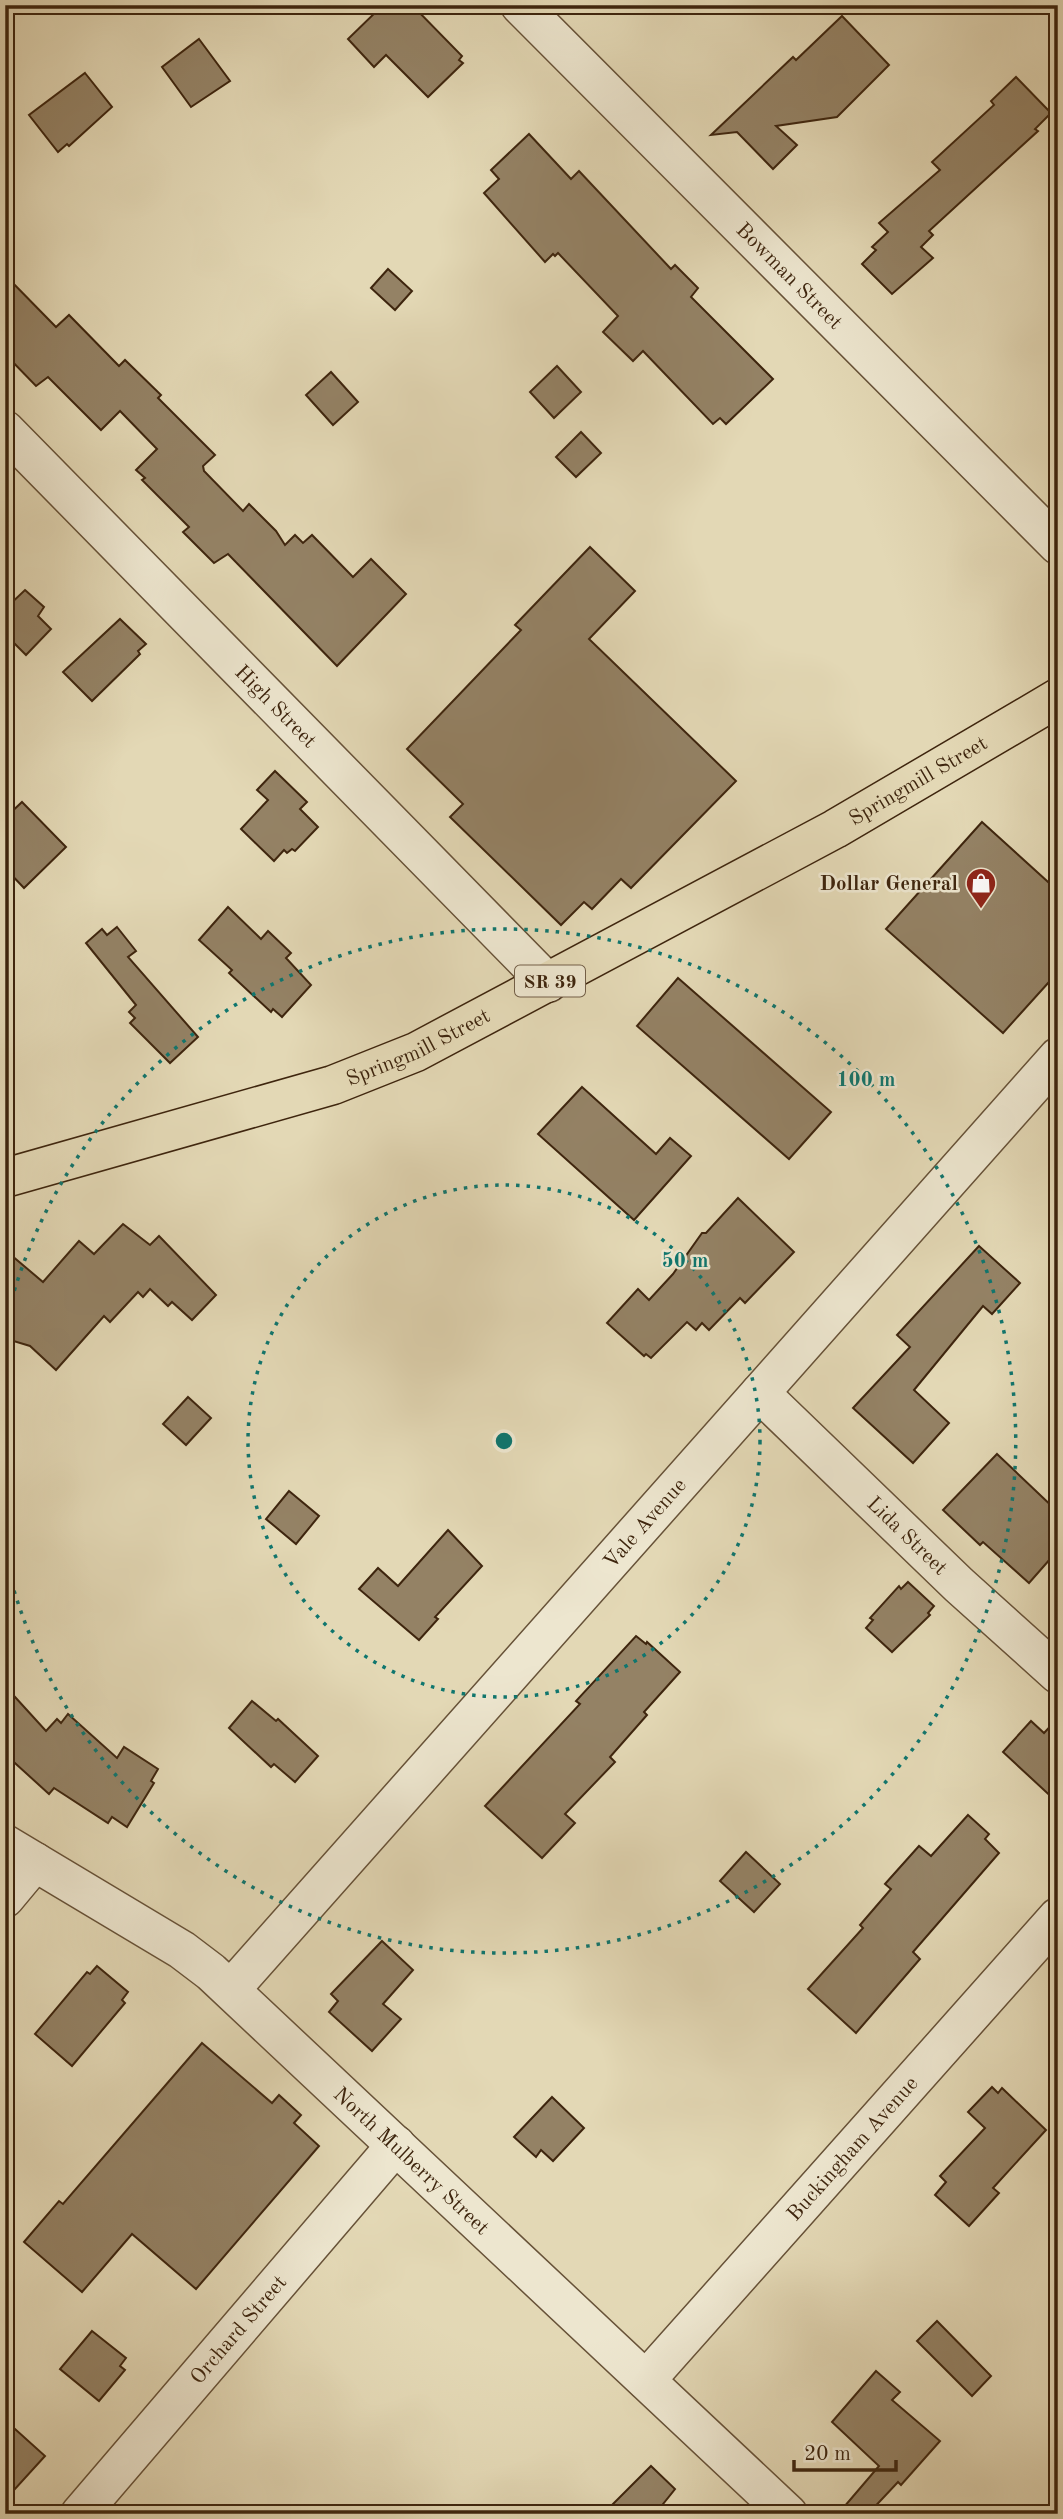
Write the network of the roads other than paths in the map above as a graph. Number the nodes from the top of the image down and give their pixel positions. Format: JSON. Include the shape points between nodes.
{"nodes":[{"id":1,"x":520,"y":5,"type":"edge"},
{"id":2,"x":5,"y":430,"type":"edge"},
{"id":3,"x":1058,"y":545,"type":"edge"},
{"id":4,"x":1058,"y":698,"type":"edge"},
{"id":5,"x":548,"y":983,"type":"junction"},
{"id":6,"x":1058,"y":1057,"type":"edge"},
{"id":7,"x":5,"y":1178,"type":"edge"},
{"id":8,"x":760,"y":1393,"type":"junction"},
{"id":9,"x":1058,"y":1674,"type":"edge"},
{"id":10,"x":20,"y":1853,"type":"edge"},
{"id":11,"x":5,"y":1898,"type":"edge"},
{"id":12,"x":1058,"y":1917,"type":"edge"},
{"id":13,"x":231,"y":1989,"type":"junction"},
{"id":14,"x":396,"y":2144,"type":"junction"},
{"id":15,"x":646,"y":2380,"type":"junction"},
{"id":16,"x":80,"y":2514,"type":"edge"},
{"id":17,"x":788,"y":2514,"type":"edge"}],
"edges":[{"from":1,"to":3,"type":"street","name":"Bowman Street"},
{"from":2,"to":5,"type":"street","name":"High Street"},
{"from":4,"to":5,"type":"main road","name":"Springmill Street","number":"SR 39","via":[[835,829]]},
{"from":5,"to":7,"type":"main road","name":"Springmill Street","number":"SR 39","via":[[363,1074]]},
{"from":6,"to":8,"type":"street","name":"Vale Avenue"},
{"from":8,"to":9,"type":"street","name":"Lida Street"},
{"from":8,"to":13,"type":"street","name":"Vale Avenue"},
{"from":10,"to":11,"type":"street"},
{"from":10,"to":13,"type":"street","name":"North Mulberry Street","via":[[182,1950]]},
{"from":12,"to":15,"type":"street","name":"Buckingham Avenue"},
{"from":13,"to":14,"type":"street","name":"North Mulberry Street"},
{"from":14,"to":15,"type":"street","name":"North Mulberry Street"},
{"from":14,"to":16,"type":"street","name":"Orchard Street"},
{"from":15,"to":17,"type":"street","name":"North Mulberry Street"}]}
